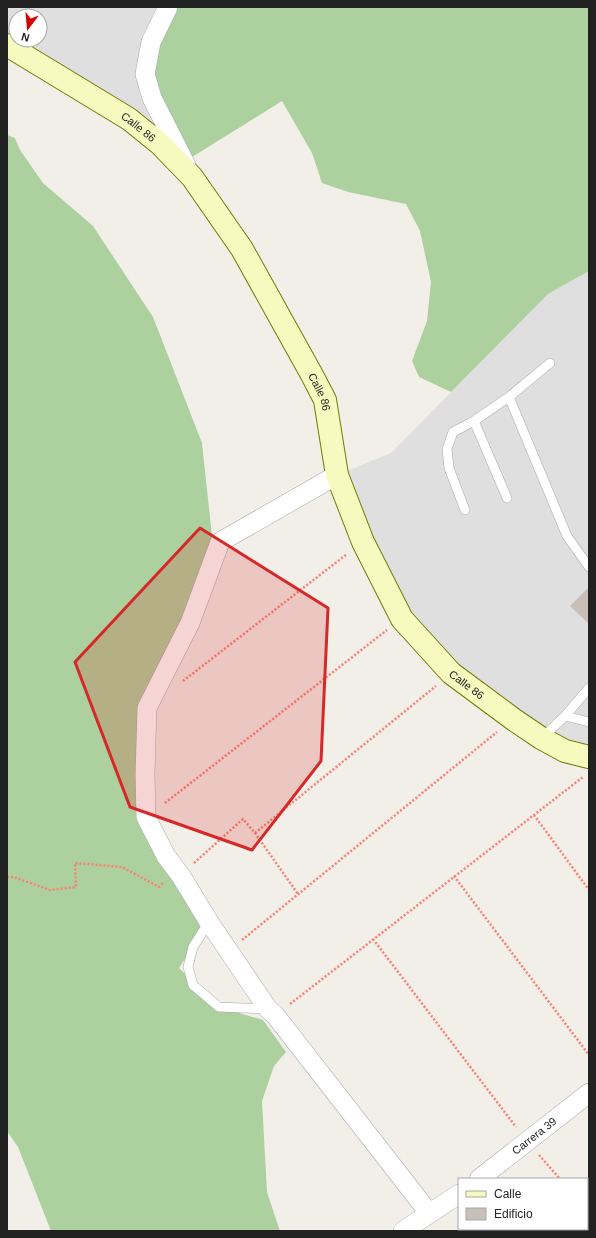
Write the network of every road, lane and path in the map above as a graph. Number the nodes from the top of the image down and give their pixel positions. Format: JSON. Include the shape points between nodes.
{"nodes":[{"id":1,"x":168,"y":7,"type":"edge"},
{"id":2,"x":7,"y":45,"type":"edge"},
{"id":3,"x":192,"y":177,"type":"junction"},
{"id":4,"x":550,"y":363,"type":"dead end"},
{"id":5,"x":509,"y":397,"type":"junction"},
{"id":6,"x":474,"y":421,"type":"junction"},
{"id":7,"x":337,"y":475,"type":"junction"},
{"id":8,"x":507,"y":498,"type":"dead end"},
{"id":9,"x":465,"y":510,"type":"dead end"},
{"id":10,"x":363,"y":542,"type":"junction"},
{"id":11,"x":589,"y":567,"type":"edge"},
{"id":12,"x":402,"y":619,"type":"junction"},
{"id":13,"x":452,"y":673,"type":"junction"},
{"id":14,"x":178,"y":684,"type":"dead end"},
{"id":15,"x":589,"y":688,"type":"edge"},
{"id":16,"x":565,"y":716,"type":"junction"},
{"id":17,"x":513,"y":719,"type":"junction"},
{"id":18,"x":589,"y":722,"type":"edge"},
{"id":19,"x":541,"y":738,"type":"junction"},
{"id":20,"x":587,"y":766,"type":"edge"},
{"id":21,"x":534,"y":814,"type":"junction"},
{"id":22,"x":146,"y":817,"type":"junction"},
{"id":23,"x":255,"y":833,"type":"junction"},
{"id":24,"x":178,"y":872,"type":"junction"},
{"id":25,"x":454,"y":876,"type":"junction"},
{"id":26,"x":7,"y":877,"type":"edge"},
{"id":27,"x":589,"y":890,"type":"edge"},
{"id":28,"x":298,"y":894,"type":"junction"},
{"id":29,"x":209,"y":922,"type":"junction"},
{"id":30,"x":373,"y":939,"type":"junction"},
{"id":31,"x":229,"y":951,"type":"junction"},
{"id":32,"x":272,"y":1012,"type":"junction"},
{"id":33,"x":589,"y":1055,"type":"edge"},
{"id":34,"x":589,"y":1093,"type":"edge"},
{"id":35,"x":527,"y":1141,"type":"junction"},
{"id":36,"x":479,"y":1178,"type":"edge"},
{"id":37,"x":559,"y":1178,"type":"edge"},
{"id":38,"x":458,"y":1195,"type":"edge"},
{"id":39,"x":429,"y":1213,"type":"junction"},
{"id":40,"x":403,"y":1231,"type":"edge"}],
"edges":[{"from":1,"to":3,"type":"street","via":[[151,42],[145,74],[152,98]]},
{"from":2,"to":3,"type":"main road","name":"Calle 86","via":[[129,119],[160,144]]},
{"from":3,"to":7,"type":"main road","name":"Calle 86","via":[[242,250],[325,400]]},
{"from":4,"to":5,"type":"lane"},
{"from":5,"to":6,"type":"lane"},
{"from":5,"to":11,"type":"lane","via":[[566,536]]},
{"from":6,"to":8,"type":"lane"},
{"from":6,"to":9,"type":"lane","via":[[453,432],[447,449],[449,468]]},
{"from":7,"to":10,"type":"main road","name":"Calle 86"},
{"from":7,"to":22,"type":"street","via":[[220,542],[190,623],[147,708]]},
{"from":10,"to":12,"type":"main road","name":"Calle 86"},
{"from":10,"to":14,"type":"path"},
{"from":12,"to":13,"type":"main road","name":"Calle 86"},
{"from":12,"to":22,"type":"path"},
{"from":13,"to":17,"type":"main road","name":"Calle 86"},
{"from":13,"to":23,"type":"path"},
{"from":15,"to":16,"type":"lane"},
{"from":16,"to":18,"type":"lane"},
{"from":16,"to":19,"type":"lane"},
{"from":17,"to":19,"type":"main road","name":"Calle 86"},
{"from":17,"to":28,"type":"path"},
{"from":19,"to":20,"type":"main road","name":"Calle 86"},
{"from":20,"to":21,"type":"path"},
{"from":21,"to":25,"type":"path"},
{"from":21,"to":27,"type":"path"},
{"from":22,"to":24,"type":"street","via":[[166,856]]},
{"from":23,"to":24,"type":"path","via":[[243,819]]},
{"from":23,"to":28,"type":"path"},
{"from":24,"to":26,"type":"path","via":[[159,887],[122,867],[74,862],[76,887],[50,890],[14,877]]},
{"from":24,"to":29,"type":"street"},
{"from":25,"to":30,"type":"path"},
{"from":25,"to":33,"type":"path"},
{"from":28,"to":31,"type":"path"},
{"from":29,"to":31,"type":"street"},
{"from":29,"to":32,"type":"lane","via":[[193,947],[188,967],[193,985],[219,1006]]},
{"from":30,"to":32,"type":"path"},
{"from":30,"to":35,"type":"path"},
{"from":31,"to":32,"type":"street"},
{"from":32,"to":39,"type":"street"},
{"from":34,"to":35,"type":"street","name":"Carrera 39"},
{"from":35,"to":36,"type":"street","name":"Carrera 39"},
{"from":35,"to":37,"type":"path"},
{"from":38,"to":39,"type":"street"},
{"from":39,"to":40,"type":"street"}]}
